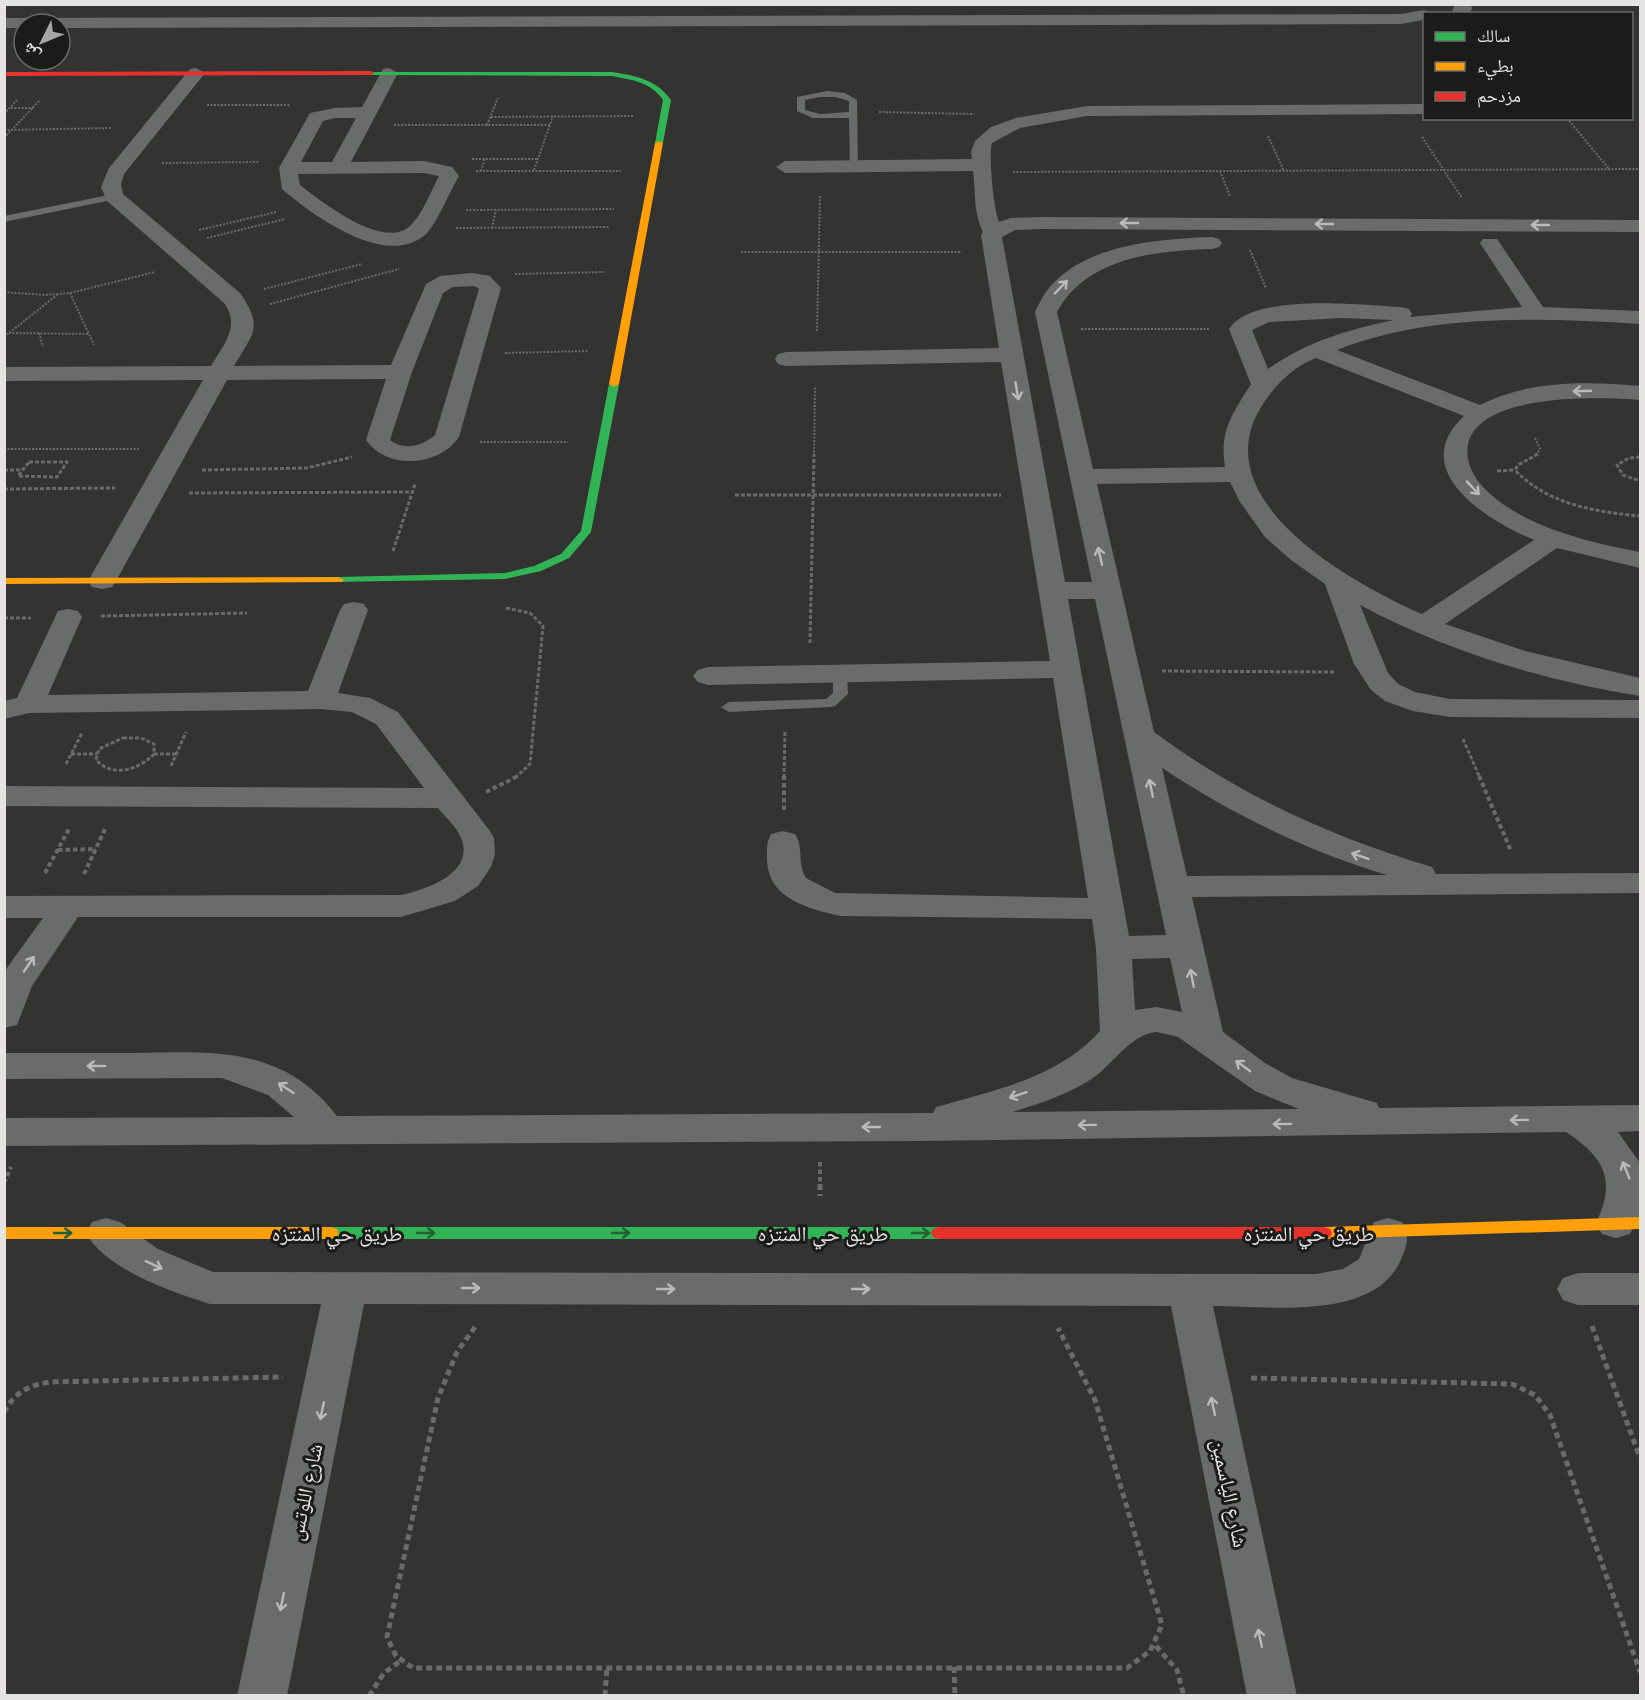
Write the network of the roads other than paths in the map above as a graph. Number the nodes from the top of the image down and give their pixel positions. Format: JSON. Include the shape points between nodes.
{"nodes":[{"id":1,"x":434,"y":4,"type":"edge"},
{"id":2,"x":1221,"y":4,"type":"edge"},
{"id":3,"x":654,"y":13,"type":"edge"},
{"id":4,"x":686,"y":13,"type":"edge"},
{"id":5,"x":1423,"y":14,"type":"edge"},
{"id":6,"x":1230,"y":19,"type":"junction"},
{"id":7,"x":425,"y":21,"type":"junction"},
{"id":8,"x":4,"y":23,"type":"edge"},
{"id":9,"x":1423,"y":24,"type":"edge"},
{"id":10,"x":72,"y":31,"type":"edge"},
{"id":11,"x":196,"y":73,"type":"junction"},
{"id":12,"x":389,"y":73,"type":"junction"},
{"id":13,"x":4,"y":74,"type":"edge"},
{"id":14,"x":1423,"y":109,"type":"edge"},
{"id":15,"x":855,"y":114,"type":"junction"},
{"id":16,"x":364,"y":119,"type":"junction"},
{"id":17,"x":290,"y":165,"type":"junction"},
{"id":18,"x":785,"y":167,"type":"dead end"},
{"id":19,"x":855,"y":167,"type":"junction"},
{"id":20,"x":338,"y":168,"type":"junction"},
{"id":21,"x":982,"y":169,"type":"junction"},
{"id":22,"x":114,"y":197,"type":"junction"},
{"id":23,"x":986,"y":198,"type":"junction"},
{"id":24,"x":4,"y":219,"type":"edge"},
{"id":25,"x":1042,"y":223,"type":"junction"},
{"id":26,"x":1641,"y":226,"type":"edge"},
{"id":27,"x":1196,"y":234,"type":"junction"},
{"id":28,"x":1360,"y":234,"type":"junction"},
{"id":29,"x":1485,"y":234,"type":"junction"},
{"id":30,"x":1580,"y":234,"type":"junction"},
{"id":31,"x":993,"y":242,"type":"junction"},
{"id":32,"x":1641,"y":243,"type":"edge"},
{"id":33,"x":1534,"y":311,"type":"junction"},
{"id":34,"x":1004,"y":313,"type":"junction"},
{"id":35,"x":1641,"y":317,"type":"edge"},
{"id":36,"x":1438,"y":318,"type":"junction"},
{"id":37,"x":1048,"y":321,"type":"junction"},
{"id":38,"x":1316,"y":350,"type":"junction"},
{"id":39,"x":1011,"y":355,"type":"junction"},
{"id":40,"x":786,"y":359,"type":"dead end"},
{"id":41,"x":400,"y":372,"type":"junction"},
{"id":42,"x":221,"y":373,"type":"junction"},
{"id":43,"x":4,"y":374,"type":"edge"},
{"id":44,"x":1263,"y":384,"type":"junction"},
{"id":45,"x":1641,"y":393,"type":"edge"},
{"id":46,"x":1481,"y":414,"type":"junction"},
{"id":47,"x":1070,"y":420,"type":"junction"},
{"id":48,"x":1023,"y":421,"type":"junction"},
{"id":49,"x":1238,"y":474,"type":"junction"},
{"id":50,"x":1082,"y":477,"type":"junction"},
{"id":51,"x":1554,"y":538,"type":"junction"},
{"id":52,"x":1641,"y":560,"type":"edge"},
{"id":53,"x":4,"y":581,"type":"edge"},
{"id":54,"x":102,"y":581,"type":"junction"},
{"id":55,"x":1338,"y":581,"type":"junction"},
{"id":56,"x":1107,"y":590,"type":"junction"},
{"id":57,"x":1053,"y":591,"type":"junction"},
{"id":58,"x":354,"y":610,"type":"dead end"},
{"id":59,"x":68,"y":617,"type":"dead end"},
{"id":60,"x":1424,"y":626,"type":"junction"},
{"id":61,"x":1065,"y":669,"type":"junction"},
{"id":62,"x":840,"y":673,"type":"junction"},
{"id":63,"x":708,"y":676,"type":"dead end"},
{"id":64,"x":1641,"y":687,"type":"edge"},
{"id":65,"x":320,"y":700,"type":"junction"},
{"id":66,"x":17,"y":707,"type":"edge"},
{"id":67,"x":729,"y":707,"type":"dead end"},
{"id":68,"x":1641,"y":709,"type":"edge"},
{"id":69,"x":1139,"y":736,"type":"junction"},
{"id":70,"x":4,"y":796,"type":"edge"},
{"id":71,"x":449,"y":798,"type":"junction"},
{"id":72,"x":783,"y":841,"type":"road end"},
{"id":73,"x":1641,"y":883,"type":"edge"},
{"id":74,"x":1457,"y":884,"type":"junction"},
{"id":75,"x":1172,"y":887,"type":"junction"},
{"id":76,"x":16,"y":907,"type":"edge"},
{"id":77,"x":68,"y":907,"type":"junction"},
{"id":78,"x":1107,"y":909,"type":"junction"},
{"id":79,"x":1186,"y":946,"type":"junction"},
{"id":80,"x":1114,"y":948,"type":"junction"},
{"id":81,"x":4,"y":1017,"type":"edge"},
{"id":82,"x":1118,"y":1032,"type":"junction"},
{"id":83,"x":1205,"y":1035,"type":"junction"},
{"id":84,"x":6,"y":1057,"type":"edge"},
{"id":85,"x":1641,"y":1118,"type":"edge"},
{"id":86,"x":1574,"y":1119,"type":"junction"},
{"id":87,"x":1395,"y":1123,"type":"junction"},
{"id":88,"x":920,"y":1127,"type":"junction"},
{"id":89,"x":326,"y":1130,"type":"junction"},
{"id":90,"x":4,"y":1132,"type":"edge"},
{"id":91,"x":1628,"y":1223,"type":"edge"},
{"id":92,"x":4,"y":1233,"type":"edge"},
{"id":93,"x":106,"y":1233,"type":"junction"},
{"id":94,"x":1388,"y":1233,"type":"junction"},
{"id":95,"x":346,"y":1288,"type":"junction"},
{"id":96,"x":1578,"y":1289,"type":"road end"},
{"id":97,"x":1641,"y":1289,"type":"edge"},
{"id":98,"x":1189,"y":1290,"type":"junction"},
{"id":99,"x":262,"y":1695,"type":"edge"},
{"id":100,"x":1272,"y":1695,"type":"edge"}],
"edges":[{"from":1,"to":7,"type":"street"},
{"from":2,"to":6,"type":"street"},
{"from":3,"to":4,"type":"street"},
{"from":3,"to":7,"type":"street"},
{"from":4,"to":6,"type":"street"},
{"from":5,"to":6,"type":"street","via":[[1401,18]]},
{"from":7,"to":8,"type":"street"},
{"from":9,"to":10,"type":"street"},
{"from":11,"to":12,"type":"street"},
{"from":11,"to":13,"type":"street"},
{"from":11,"to":22,"type":"street","via":[[112,178]]},
{"from":12,"to":16,"type":"street"},
{"from":12,"to":54,"type":"street","via":[[616,74],[653,84],[667,100],[586,532],[566,555],[536,569],[500,578]]},
{"from":14,"to":21,"type":"street","via":[[1087,111],[1053,115],[997,131],[984,141],[980,153]]},
{"from":15,"to":15,"type":"lane","via":[[853,100],[846,96],[815,95],[800,99],[801,111],[810,115]]},
{"from":15,"to":19,"type":"lane"},
{"from":16,"to":17,"type":"street","via":[[336,113],[321,115],[314,120]]},
{"from":16,"to":20,"type":"street"},
{"from":17,"to":20,"type":"street"},
{"from":17,"to":20,"type":"street","via":[[289,185],[360,234],[378,239],[403,237],[419,229],[449,176],[445,171],[424,167]]},
{"from":18,"to":19,"type":"street"},
{"from":19,"to":21,"type":"street"},
{"from":21,"to":23,"type":"street"},
{"from":22,"to":24,"type":"lane"},
{"from":22,"to":42,"type":"street","via":[[237,305],[244,328]]},
{"from":23,"to":25,"type":"street"},
{"from":23,"to":31,"type":"street","via":[[986,218]]},
{"from":27,"to":25,"type":"street","one_way":true},
{"from":25,"to":31,"type":"street","via":[[1011,224]]},
{"from":26,"to":30,"type":"street"},
{"from":28,"to":27,"type":"street","one_way":true},
{"from":27,"to":28,"type":"street","via":[[1247,243]]},
{"from":37,"to":27,"type":"street","one_way":true,"via":[[1052,297],[1082,271]]},
{"from":28,"to":29,"type":"street"},
{"from":29,"to":30,"type":"street"},
{"from":29,"to":33,"type":"street"},
{"from":30,"to":32,"type":"street"},
{"from":31,"to":34,"type":"street"},
{"from":33,"to":35,"type":"street"},
{"from":33,"to":36,"type":"street"},
{"from":34,"to":37,"type":"street"},
{"from":34,"to":39,"type":"street"},
{"from":36,"to":38,"type":"street","via":[[1362,333]]},
{"from":36,"to":44,"type":"street","via":[[1355,312],[1277,313],[1250,318],[1239,329]]},
{"from":37,"to":47,"type":"street"},
{"from":38,"to":44,"type":"street"},
{"from":38,"to":46,"type":"street"},
{"from":39,"to":40,"type":"street"},
{"from":39,"to":48,"type":"street","one_way":true},
{"from":41,"to":41,"type":"street","via":[[378,440],[380,445],[393,451],[434,447],[471,353],[490,288],[482,281],[460,279],[434,289]]},
{"from":41,"to":42,"type":"street"},
{"from":42,"to":43,"type":"street"},
{"from":42,"to":54,"type":"street"},
{"from":44,"to":49,"type":"street","via":[[1243,411],[1234,441]]},
{"from":45,"to":46,"type":"street","one_way":true,"via":[[1541,395],[1517,399]]},
{"from":46,"to":51,"type":"street","one_way":true,"via":[[1468,424],[1457,441],[1455,459],[1461,473],[1495,507]]},
{"from":47,"to":48,"type":"street"},
{"from":47,"to":50,"type":"street"},
{"from":48,"to":57,"type":"street"},
{"from":49,"to":50,"type":"street"},
{"from":49,"to":55,"type":"street","via":[[1250,500],[1271,527]]},
{"from":56,"to":50,"type":"street","one_way":true},
{"from":51,"to":52,"type":"street"},
{"from":51,"to":60,"type":"street"},
{"from":53,"to":54,"type":"street"},
{"from":55,"to":60,"type":"street"},
{"from":55,"to":68,"type":"street","via":[[1371,672],[1400,697],[1450,708]]},
{"from":56,"to":57,"type":"street"},
{"from":56,"to":69,"type":"street"},
{"from":57,"to":61,"type":"street"},
{"from":58,"to":65,"type":"street"},
{"from":59,"to":66,"type":"street"},
{"from":60,"to":64,"type":"street","via":[[1554,669]]},
{"from":61,"to":62,"type":"street"},
{"from":61,"to":78,"type":"street"},
{"from":62,"to":63,"type":"street"},
{"from":62,"to":67,"type":"lane","via":[[841,694],[820,705]]},
{"from":65,"to":66,"type":"street","via":[[97,702]]},
{"from":65,"to":71,"type":"street","via":[[359,704],[387,717]]},
{"from":74,"to":69,"type":"street","one_way":true,"via":[[1340,849],[1273,820],[1222,794]]},
{"from":75,"to":69,"type":"street","one_way":true},
{"from":70,"to":71,"type":"street"},
{"from":71,"to":77,"type":"street","via":[[478,838],[480,852],[475,867],[464,880],[425,901],[393,906]]},
{"from":72,"to":78,"type":"street","via":[[785,873],[793,884],[822,901],[842,905]]},
{"from":73,"to":74,"type":"street"},
{"from":74,"to":75,"type":"street"},
{"from":75,"to":79,"type":"street"},
{"from":76,"to":77,"type":"street"},
{"from":81,"to":77,"type":"street","one_way":true,"via":[[14,985]]},
{"from":78,"to":80,"type":"street"},
{"from":79,"to":80,"type":"street"},
{"from":83,"to":79,"type":"street","one_way":true},
{"from":80,"to":82,"type":"street"},
{"from":82,"to":83,"type":"street","via":[[1134,1022],[1153,1019],[1171,1021]]},
{"from":82,"to":88,"type":"street","one_way":true,"via":[[1085,1066],[1065,1078]]},
{"from":87,"to":83,"type":"street","one_way":true,"via":[[1268,1082]]},
{"from":89,"to":84,"type":"street","one_way":true,"via":[[308,1104],[285,1086],[256,1073],[222,1065]]},
{"from":85,"to":86,"type":"street"},
{"from":86,"to":87,"type":"street","one_way":true},
{"from":91,"to":86,"type":"street","one_way":true,"via":[[1630,1178],[1623,1161],[1610,1144]]},
{"from":87,"to":88,"type":"street","one_way":true},
{"from":88,"to":89,"type":"street","one_way":true},
{"from":89,"to":90,"type":"street"},
{"from":91,"to":94,"type":"street","name":"طريق حي المنتزه"},
{"from":92,"to":93,"type":"street","name":"طريق حي المنتزه","one_way":true},
{"from":93,"to":94,"type":"street","name":"طريق حي المنتزه","one_way":true},
{"from":93,"to":95,"type":"street","one_way":true,"via":[[143,1260],[210,1288]]},
{"from":94,"to":98,"type":"street","via":[[1385,1255],[1371,1274],[1346,1286],[1316,1290]]},
{"from":95,"to":98,"type":"street","one_way":true},
{"from":95,"to":99,"type":"street","name":"شارع اللوتس","one_way":true},
{"from":96,"to":97,"type":"street"},
{"from":100,"to":98,"type":"street","name":"شارع الياسمين","one_way":true}]}
